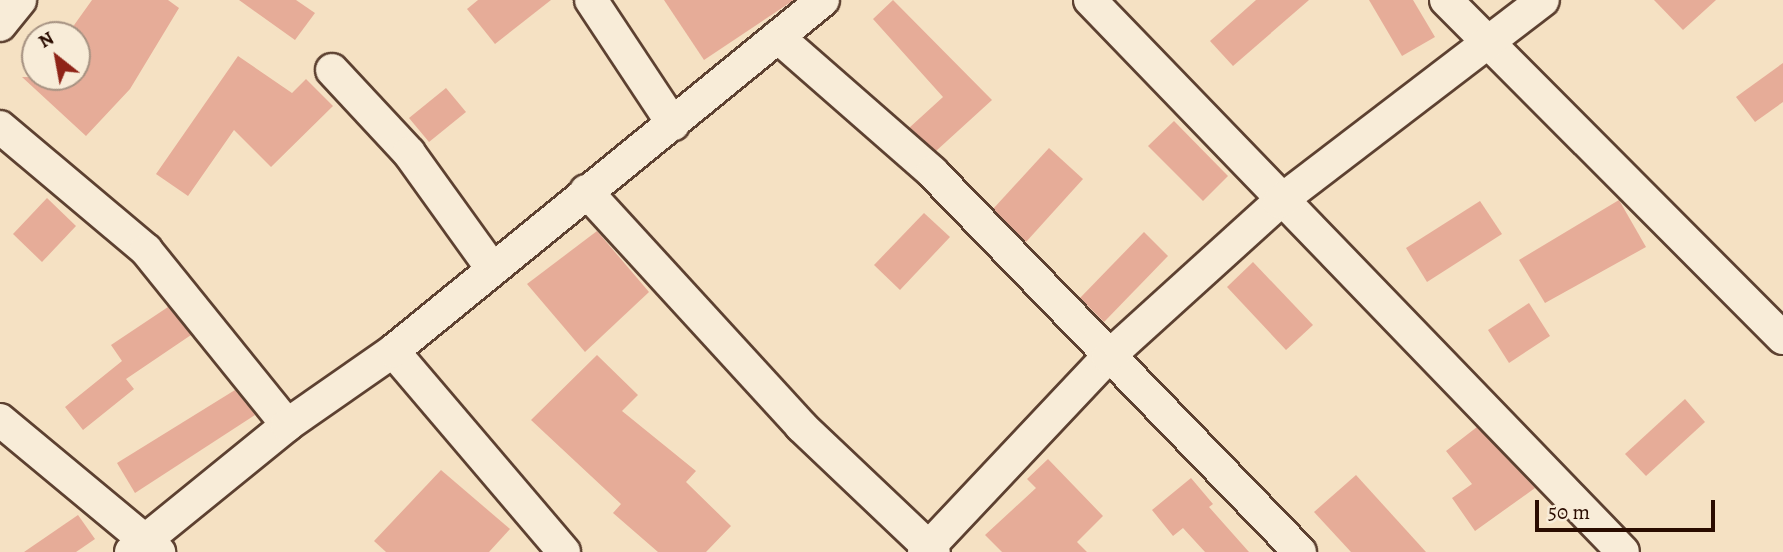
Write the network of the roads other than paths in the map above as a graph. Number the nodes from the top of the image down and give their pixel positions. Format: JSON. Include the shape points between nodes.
{"nodes":[{"id":1,"x":20,"y":0,"type":"edge"},
{"id":2,"x":591,"y":0,"type":"edge"},
{"id":3,"x":823,"y":0,"type":"edge"},
{"id":4,"x":1090,"y":0,"type":"edge"},
{"id":5,"x":1446,"y":0,"type":"edge"},
{"id":6,"x":1542,"y":0,"type":"edge"},
{"id":7,"x":0,"y":25,"type":"edge"},
{"id":8,"x":778,"y":37,"type":"junction"},
{"id":9,"x":1486,"y":43,"type":"junction"},
{"id":10,"x":332,"y":70,"type":"dead end"},
{"id":11,"x":673,"y":124,"type":"junction"},
{"id":12,"x":0,"y":127,"type":"edge"},
{"id":13,"x":586,"y":191,"type":"junction"},
{"id":14,"x":1279,"y":202,"type":"junction"},
{"id":15,"x":491,"y":267,"type":"junction"},
{"id":16,"x":1783,"y":338,"type":"edge"},
{"id":17,"x":393,"y":351,"type":"junction"},
{"id":18,"x":1108,"y":357,"type":"junction"},
{"id":19,"x":0,"y":419,"type":"edge"},
{"id":20,"x":287,"y":425,"type":"junction"},
{"id":21,"x":145,"y":548,"type":"edge"},
{"id":22,"x":929,"y":550,"type":"edge"},
{"id":23,"x":565,"y":552,"type":"edge"},
{"id":24,"x":1300,"y":552,"type":"edge"},
{"id":25,"x":1623,"y":552,"type":"edge"}],
"edges":[{"from":1,"to":7,"type":"street"},
{"from":2,"to":11,"type":"street"},
{"from":3,"to":8,"type":"street"},
{"from":4,"to":14,"type":"street"},
{"from":5,"to":9,"type":"street"},
{"from":6,"to":9,"type":"street"},
{"from":8,"to":11,"type":"street"},
{"from":8,"to":18,"type":"street","via":[[932,172]]},
{"from":9,"to":14,"type":"street"},
{"from":9,"to":16,"type":"street"},
{"from":10,"to":15,"type":"street","via":[[409,153]]},
{"from":11,"to":13,"type":"street"},
{"from":12,"to":20,"type":"street","via":[[146,250]]},
{"from":13,"to":15,"type":"street"},
{"from":13,"to":22,"type":"street","via":[[801,426]]},
{"from":14,"to":18,"type":"street"},
{"from":14,"to":25,"type":"street"},
{"from":15,"to":17,"type":"street"},
{"from":17,"to":20,"type":"street"},
{"from":17,"to":23,"type":"street"},
{"from":18,"to":22,"type":"street"},
{"from":18,"to":24,"type":"street","via":[[1254,498]]},
{"from":19,"to":21,"type":"street"},
{"from":20,"to":21,"type":"street"}]}
